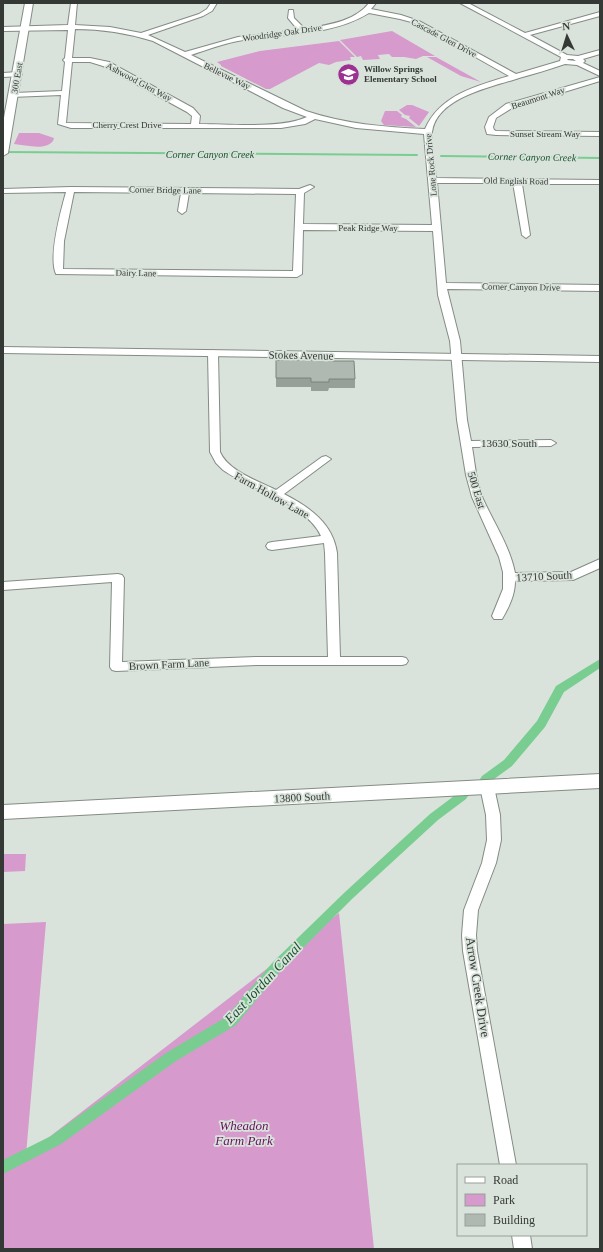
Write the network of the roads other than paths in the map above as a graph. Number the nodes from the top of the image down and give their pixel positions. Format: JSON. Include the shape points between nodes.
{"nodes":[{"id":1,"x":29,"y":3,"type":"edge"},
{"id":2,"x":74,"y":3,"type":"edge"},
{"id":3,"x":214,"y":3,"type":"edge"},
{"id":4,"x":373,"y":3,"type":"edge"},
{"id":5,"x":463,"y":3,"type":"edge"},
{"id":6,"x":291,"y":11,"type":"dead end"},
{"id":7,"x":369,"y":11,"type":"junction"},
{"id":8,"x":600,"y":14,"type":"edge"},
{"id":9,"x":71,"y":28,"type":"junction"},
{"id":10,"x":3,"y":29,"type":"edge"},
{"id":11,"x":25,"y":29,"type":"junction"},
{"id":12,"x":302,"y":30,"type":"junction"},
{"id":13,"x":143,"y":35,"type":"junction"},
{"id":14,"x":524,"y":35,"type":"junction"},
{"id":15,"x":600,"y":52,"type":"edge"},
{"id":16,"x":185,"y":55,"type":"junction"},
{"id":17,"x":67,"y":60,"type":"junction"},
{"id":18,"x":566,"y":60,"type":"junction"},
{"id":19,"x":579,"y":61,"type":"junction"},
{"id":20,"x":18,"y":74,"type":"junction"},
{"id":21,"x":600,"y":74,"type":"edge"},
{"id":22,"x":3,"y":75,"type":"edge"},
{"id":23,"x":516,"y":76,"type":"junction"},
{"id":24,"x":600,"y":79,"type":"edge"},
{"id":25,"x":64,"y":93,"type":"junction"},
{"id":26,"x":14,"y":94,"type":"junction"},
{"id":27,"x":313,"y":117,"type":"junction"},
{"id":28,"x":582,"y":125,"type":"dead end"},
{"id":29,"x":6,"y":126,"type":"edge"},
{"id":30,"x":196,"y":126,"type":"junction"},
{"id":31,"x":428,"y":132,"type":"junction"},
{"id":32,"x":490,"y":132,"type":"joint"},
{"id":33,"x":584,"y":134,"type":"junction"},
{"id":34,"x":600,"y":134,"type":"edge"},
{"id":35,"x":3,"y":151,"type":"edge"},
{"id":36,"x":432,"y":180,"type":"junction"},
{"id":37,"x":517,"y":181,"type":"junction"},
{"id":38,"x":600,"y":182,"type":"edge"},
{"id":39,"x":310,"y":187,"type":"dead end"},
{"id":40,"x":30,"y":190,"type":"junction"},
{"id":41,"x":71,"y":190,"type":"junction"},
{"id":42,"x":3,"y":191,"type":"edge"},
{"id":43,"x":185,"y":191,"type":"junction"},
{"id":44,"x":300,"y":192,"type":"junction"},
{"id":45,"x":3,"y":197,"type":"edge"},
{"id":46,"x":182,"y":211,"type":"dead end"},
{"id":47,"x":299,"y":227,"type":"junction"},
{"id":48,"x":437,"y":228,"type":"junction"},
{"id":49,"x":526,"y":235,"type":"dead end"},
{"id":50,"x":442,"y":286,"type":"junction"},
{"id":51,"x":600,"y":288,"type":"edge"},
{"id":52,"x":3,"y":350,"type":"edge"},
{"id":53,"x":213,"y":353,"type":"junction"},
{"id":54,"x":456,"y":357,"type":"junction"},
{"id":55,"x":600,"y":359,"type":"edge"},
{"id":56,"x":551,"y":443,"type":"dead end"},
{"id":57,"x":466,"y":444,"type":"junction"},
{"id":58,"x":326,"y":460,"type":"dead end"},
{"id":59,"x":276,"y":495,"type":"junction"},
{"id":60,"x":328,"y":539,"type":"junction"},
{"id":61,"x":272,"y":546,"type":"dead end"},
{"id":62,"x":600,"y":563,"type":"edge"},
{"id":63,"x":510,"y":577,"type":"junction"},
{"id":64,"x":3,"y":586,"type":"edge"},
{"id":65,"x":498,"y":616,"type":"dead end"},
{"id":66,"x":334,"y":661,"type":"junction"},
{"id":67,"x":402,"y":661,"type":"dead end"},
{"id":68,"x":600,"y":781,"type":"edge"},
{"id":69,"x":488,"y":787,"type":"junction"},
{"id":70,"x":3,"y":812,"type":"edge"},
{"id":71,"x":508,"y":1164,"type":"edge"},
{"id":72,"x":521,"y":1236,"type":"edge"},
{"id":73,"x":523,"y":1249,"type":"edge"}],
"edges":[{"from":1,"to":11,"type":"main road","name":"300 East"},
{"from":2,"to":9,"type":"street","name":"Cherry Crest Drive"},
{"from":3,"to":13,"type":"street","via":[[210,10],[201,15]]},
{"from":4,"to":7,"type":"street"},
{"from":5,"to":14,"type":"street"},
{"from":6,"to":12,"type":"street","via":[[291,18]]},
{"from":7,"to":12,"type":"street","name":"Woodridge Oak Drive","via":[[342,24]]},
{"from":7,"to":23,"type":"street","name":"Cascade Glen Drive","via":[[417,22]]},
{"from":8,"to":14,"type":"street"},
{"from":9,"to":11,"type":"street","name":"Bellevue Way"},
{"from":9,"to":13,"type":"street","name":"Bellevue Way","via":[[110,29]]},
{"from":9,"to":17,"type":"street","name":"Cherry Crest Drive"},
{"from":10,"to":11,"type":"street","name":"Bellevue Way"},
{"from":11,"to":20,"type":"main road","name":"300 East"},
{"from":12,"to":16,"type":"street","name":"Woodridge Oak Drive","via":[[228,41]]},
{"from":13,"to":16,"type":"street","name":"Bellevue Way"},
{"from":14,"to":18,"type":"street"},
{"from":15,"to":19,"type":"street"},
{"from":16,"to":27,"type":"street","name":"Bellevue Way"},
{"from":17,"to":25,"type":"street","name":"Cherry Crest Drive"},
{"from":17,"to":30,"type":"street","name":"Ashwood Glen Way","via":[[90,60],[109,65],[190,110],[196,116]]},
{"from":18,"to":19,"type":"street"},
{"from":18,"to":23,"type":"street","name":"Lone Rock Drive"},
{"from":19,"to":21,"type":"street"},
{"from":20,"to":22,"type":"street"},
{"from":20,"to":26,"type":"main road","name":"300 East"},
{"from":23,"to":31,"type":"street","name":"Lone Rock Drive","via":[[472,90],[454,100],[436,115]]},
{"from":24,"to":32,"type":"street","name":"Beaumont Way","via":[[509,106],[493,117]]},
{"from":25,"to":26,"type":"street"},
{"from":25,"to":30,"type":"street","name":"Cherry Crest Drive","via":[[61,122],[64,125]]},
{"from":26,"to":29,"type":"main road","name":"300 East"},
{"from":27,"to":30,"type":"street","name":"Cherry Crest Drive","via":[[281,126]]},
{"from":27,"to":31,"type":"street","name":"Bellevue Way","via":[[371,128]]},
{"from":28,"to":33,"type":"street"},
{"from":29,"to":35,"type":"main road","name":"300 East"},
{"from":31,"to":36,"type":"street","name":"Lone Rock Drive"},
{"from":32,"to":33,"type":"street","name":"Sunset Stream Way"},
{"from":33,"to":34,"type":"street","name":"Sunset Stream Way"},
{"from":36,"to":37,"type":"street","name":"Old English Road"},
{"from":36,"to":48,"type":"street","name":"Lone Rock Drive"},
{"from":37,"to":38,"type":"street","name":"Old English Road"},
{"from":37,"to":49,"type":"street"},
{"from":39,"to":44,"type":"street","name":"Corner Bridge Lane"},
{"from":40,"to":41,"type":"street","name":"Corner Bridge Lane"},
{"from":40,"to":42,"type":"street","name":"Corner Bridge Lane"},
{"from":40,"to":45,"type":"street","name":"Corner Bridge Lane"},
{"from":41,"to":43,"type":"street","name":"Corner Bridge Lane"},
{"from":41,"to":47,"type":"street","name":"Dairy Lane","via":[[62,226],[59,272],[297,274]]},
{"from":43,"to":44,"type":"street","name":"Corner Bridge Lane"},
{"from":43,"to":46,"type":"street"},
{"from":44,"to":47,"type":"street"},
{"from":47,"to":48,"type":"street","name":"Peak Ridge Way"},
{"from":48,"to":50,"type":"street","name":"Lone Rock Drive"},
{"from":50,"to":51,"type":"street","name":"Corner Canyon Drive"},
{"from":50,"to":54,"type":"street","name":"Lone Rock Drive"},
{"from":52,"to":53,"type":"street","name":"Stokes Avenue"},
{"from":53,"to":54,"type":"street","name":"Stokes Avenue"},
{"from":53,"to":59,"type":"street","name":"Farm Hollow Lane","via":[[216,456],[226,468]]},
{"from":54,"to":55,"type":"street","name":"Stokes Avenue"},
{"from":54,"to":57,"type":"street","name":"500 East"},
{"from":56,"to":57,"type":"street","name":"13630 South"},
{"from":57,"to":63,"type":"street","name":"500 East","via":[[477,497],[507,562]]},
{"from":58,"to":59,"type":"street"},
{"from":59,"to":60,"type":"street","name":"Farm Hollow Lane","via":[[315,519]]},
{"from":60,"to":61,"type":"street"},
{"from":60,"to":66,"type":"street","name":"Farm Hollow Lane","via":[[331,553]]},
{"from":62,"to":63,"type":"street","name":"13710 South","via":[[573,576]]},
{"from":63,"to":65,"type":"street","name":"500 East","via":[[508,595]]},
{"from":64,"to":66,"type":"street","name":"Brown Farm Lane","via":[[118,578],[116,667],[221,662]]},
{"from":66,"to":67,"type":"street","name":"Brown Farm Lane"},
{"from":68,"to":69,"type":"main road","name":"13800 South"},
{"from":69,"to":70,"type":"main road","name":"13800 South"},
{"from":69,"to":71,"type":"street","name":"Arrow Creek Drive","via":[[494,828],[492,852],[471,910],[469,935]]},
{"from":72,"to":73,"type":"street"}]}
